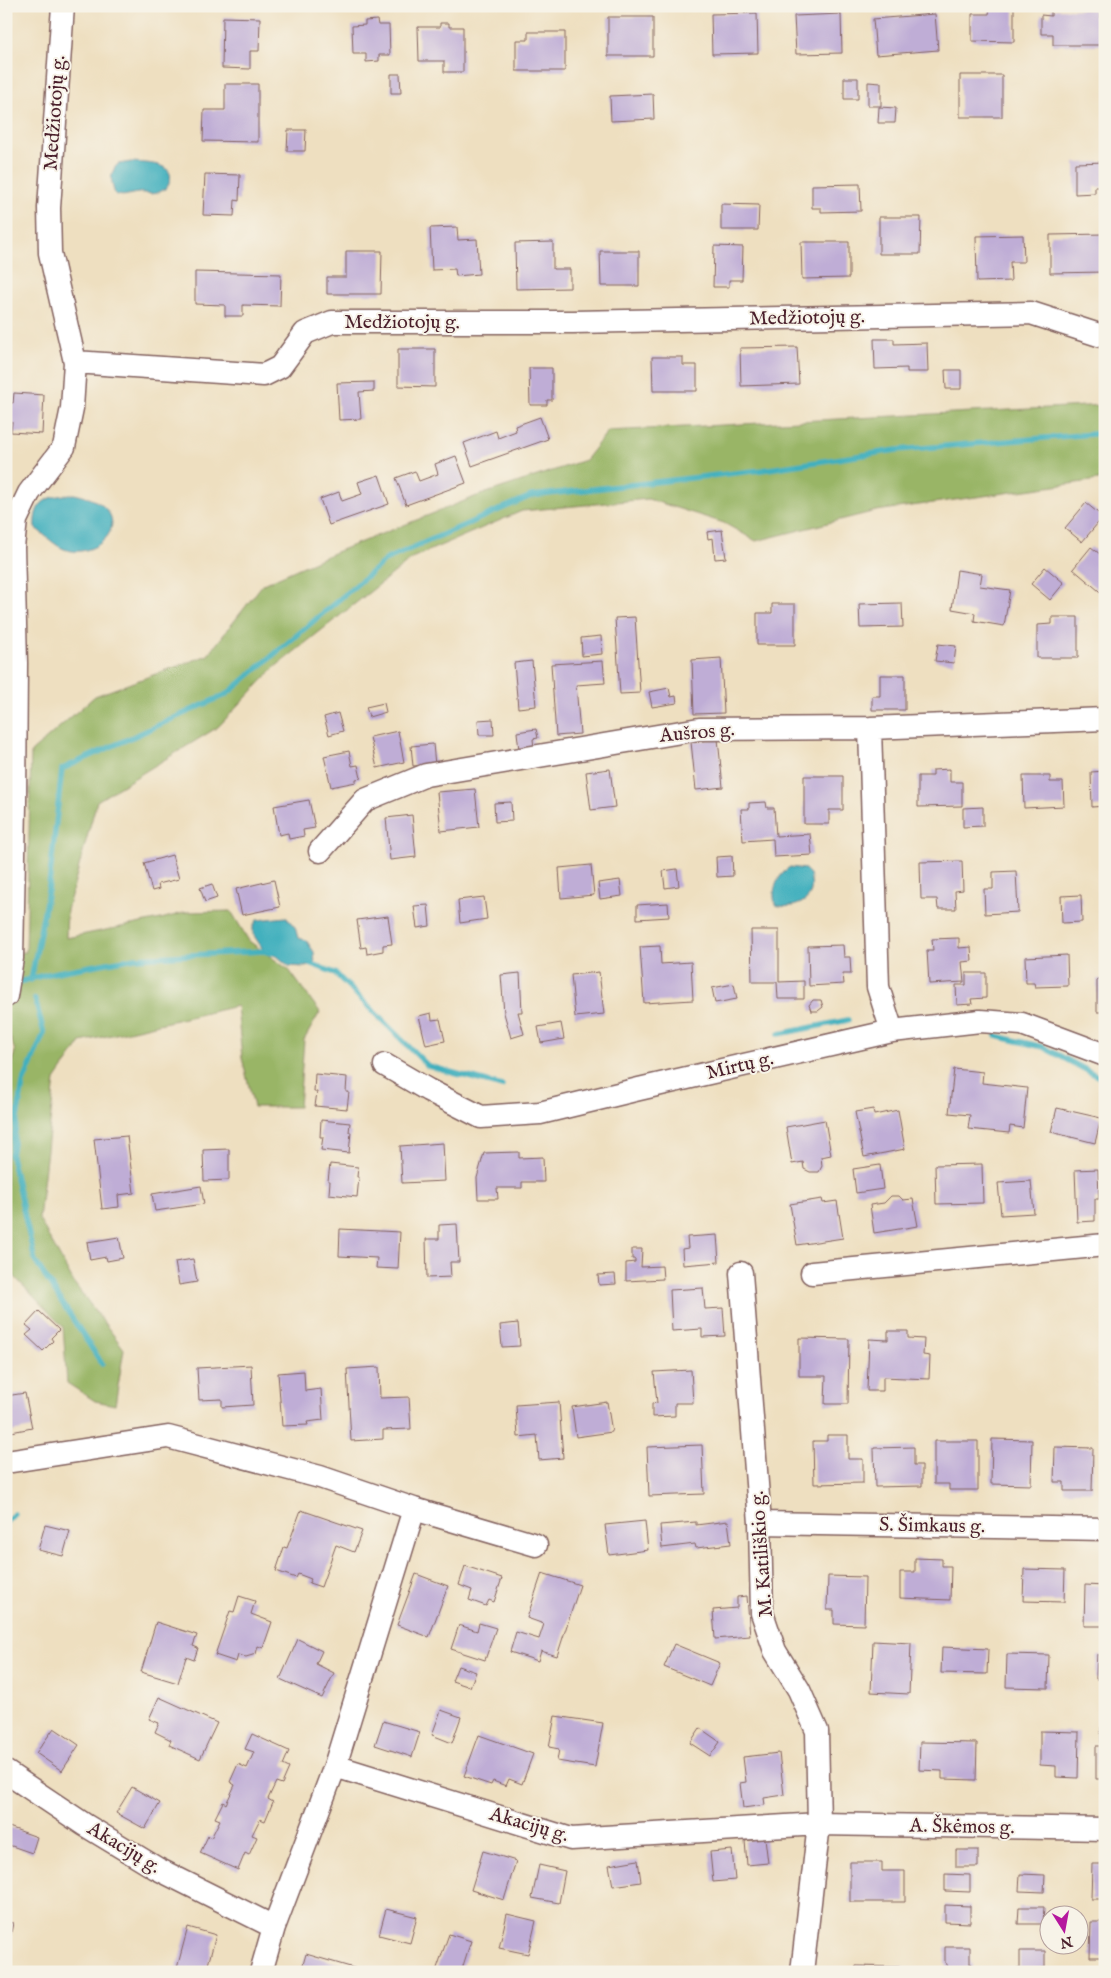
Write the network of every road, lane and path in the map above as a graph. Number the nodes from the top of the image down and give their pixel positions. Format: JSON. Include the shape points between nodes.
{"nodes":[{"id":1,"x":63,"y":6,"type":"edge"},
{"id":2,"x":1105,"y":337,"type":"edge"},
{"id":3,"x":75,"y":362,"type":"junction"},
{"id":4,"x":1105,"y":719,"type":"edge"},
{"id":5,"x":870,"y":728,"type":"junction"},
{"id":6,"x":320,"y":851,"type":"dead end"},
{"id":7,"x":6,"y":996,"type":"edge"},
{"id":8,"x":892,"y":1031,"type":"junction"},
{"id":9,"x":1105,"y":1055,"type":"edge"},
{"id":10,"x":385,"y":1065,"type":"dead end"},
{"id":11,"x":1105,"y":1244,"type":"edge"},
{"id":12,"x":812,"y":1273,"type":"dead end"},
{"id":13,"x":741,"y":1274,"type":"dead end"},
{"id":14,"x":6,"y":1462,"type":"edge"},
{"id":15,"x":414,"y":1509,"type":"junction"},
{"id":16,"x":760,"y":1523,"type":"junction"},
{"id":17,"x":1105,"y":1529,"type":"edge"},
{"id":18,"x":536,"y":1545,"type":"dead end"},
{"id":19,"x":335,"y":1766,"type":"junction"},
{"id":20,"x":6,"y":1772,"type":"edge"},
{"id":21,"x":819,"y":1824,"type":"junction"},
{"id":22,"x":1105,"y":1829,"type":"edge"},
{"id":23,"x":274,"y":1927,"type":"junction"},
{"id":24,"x":261,"y":1972,"type":"edge"},
{"id":25,"x":802,"y":1972,"type":"edge"}],
"edges":[{"from":1,"to":3,"type":"street","name":"Medžiotojų g.","via":[[49,208],[50,253]]},
{"from":2,"to":3,"type":"street","name":"Medžiotojų g.","via":[[1031,313],[583,322],[332,322],[305,333],[280,367],[264,375]]},
{"from":3,"to":7,"type":"street","via":[[72,408],[64,447],[29,492],[16,520],[13,547],[16,663],[12,958]]},
{"from":4,"to":5,"type":"street","name":"Aušros g."},
{"from":5,"to":6,"type":"street","name":"Aušros g.","via":[[698,729],[426,775],[365,800]]},
{"from":5,"to":8,"type":"street","via":[[878,987]]},
{"from":8,"to":9,"type":"street","name":"Mirtų g.","via":[[980,1021],[1022,1024]]},
{"from":8,"to":10,"type":"street","name":"Mirtų g.","via":[[540,1114],[481,1117]]},
{"from":11,"to":12,"type":"street"},
{"from":13,"to":16,"type":"street","name":"M. Katiliškio g."},
{"from":14,"to":15,"type":"street","via":[[168,1437],[320,1477]]},
{"from":15,"to":18,"type":"street"},
{"from":15,"to":19,"type":"street"},
{"from":16,"to":17,"type":"street","name":"S. Šimkaus g."},
{"from":16,"to":21,"type":"street","name":"M. Katiliškio g.","via":[[762,1613],[775,1652],[799,1690],[818,1731]]},
{"from":19,"to":21,"type":"street","name":"Akacijų g.","via":[[571,1839]]},
{"from":19,"to":23,"type":"street"},
{"from":20,"to":23,"type":"street","name":"Akacijų g.","via":[[156,1868]]},
{"from":21,"to":22,"type":"street","name":"A. Škėmos g."},
{"from":21,"to":25,"type":"street","name":"M. Katiliškio g."},
{"from":23,"to":24,"type":"street"}]}
